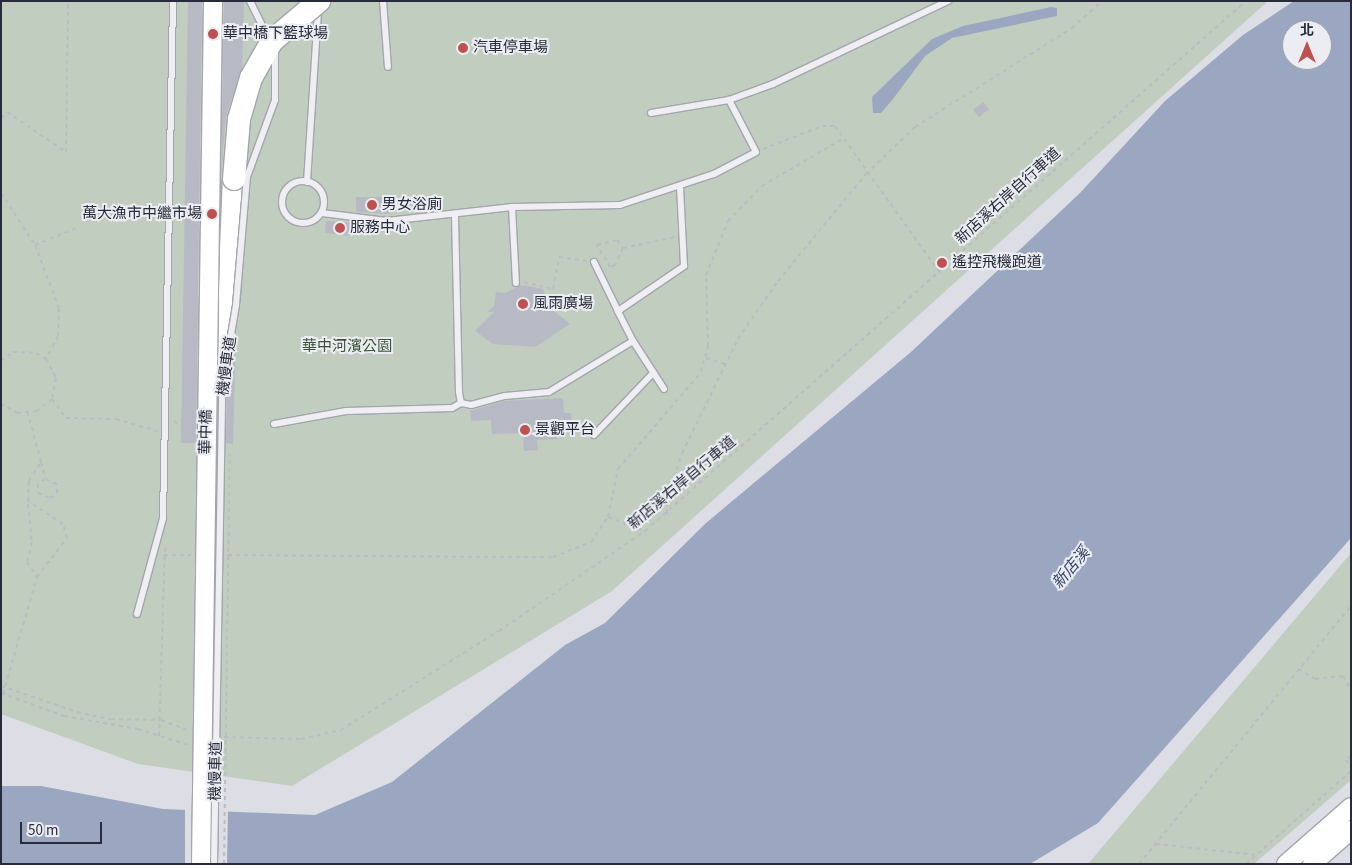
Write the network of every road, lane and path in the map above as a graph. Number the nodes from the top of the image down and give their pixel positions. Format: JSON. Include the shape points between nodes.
{"nodes":[{"id":1,"x":68,"y":1,"type":"edge"},
{"id":2,"x":173,"y":1,"type":"edge"},
{"id":3,"x":205,"y":1,"type":"edge"},
{"id":4,"x":214,"y":1,"type":"edge"},
{"id":5,"x":222,"y":1,"type":"edge"},
{"id":6,"x":250,"y":1,"type":"edge"},
{"id":7,"x":319,"y":1,"type":"edge"},
{"id":8,"x":383,"y":1,"type":"edge"},
{"id":9,"x":948,"y":1,"type":"edge"},
{"id":10,"x":1102,"y":1,"type":"edge"},
{"id":11,"x":1246,"y":1,"type":"edge"},
{"id":12,"x":388,"y":67,"type":"dead end"},
{"id":13,"x":729,"y":100,"type":"junction"},
{"id":14,"x":651,"y":114,"type":"dead end"},
{"id":15,"x":1,"y":118,"type":"edge"},
{"id":16,"x":844,"y":138,"type":"junction"},
{"id":17,"x":756,"y":152,"type":"junction"},
{"id":18,"x":866,"y":174,"type":"junction"},
{"id":19,"x":307,"y":182,"type":"junction"},
{"id":20,"x":680,"y":186,"type":"junction"},
{"id":21,"x":1,"y":193,"type":"edge"},
{"id":22,"x":512,"y":208,"type":"junction"},
{"id":23,"x":322,"y":213,"type":"junction"},
{"id":24,"x":455,"y":216,"type":"junction"},
{"id":25,"x":77,"y":228,"type":"dead end"},
{"id":26,"x":682,"y":236,"type":"junction"},
{"id":27,"x":35,"y":245,"type":"junction"},
{"id":28,"x":623,"y":248,"type":"junction"},
{"id":29,"x":594,"y":262,"type":"joint"},
{"id":30,"x":940,"y":273,"type":"junction"},
{"id":31,"x":516,"y":283,"type":"joint"},
{"id":32,"x":618,"y":311,"type":"junction"},
{"id":33,"x":632,"y":341,"type":"junction"},
{"id":34,"x":2,"y":358,"type":"edge"},
{"id":35,"x":706,"y":358,"type":"junction"},
{"id":36,"x":46,"y":359,"type":"junction"},
{"id":37,"x":216,"y":362,"type":"junction"},
{"id":38,"x":725,"y":364,"type":"junction"},
{"id":39,"x":653,"y":373,"type":"junction"},
{"id":40,"x":664,"y":390,"type":"dead end"},
{"id":41,"x":52,"y":398,"type":"junction"},
{"id":42,"x":461,"y":402,"type":"junction"},
{"id":43,"x":1,"y":404,"type":"edge"},
{"id":44,"x":28,"y":414,"type":"junction"},
{"id":45,"x":274,"y":424,"type":"dead end"},
{"id":46,"x":162,"y":433,"type":"junction"},
{"id":47,"x":594,"y":435,"type":"dead end"},
{"id":48,"x":230,"y":447,"type":"dead end"},
{"id":49,"x":40,"y":462,"type":"junction"},
{"id":50,"x":45,"y":478,"type":"junction"},
{"id":51,"x":28,"y":501,"type":"junction"},
{"id":52,"x":668,"y":514,"type":"junction"},
{"id":53,"x":608,"y":517,"type":"junction"},
{"id":54,"x":645,"y":531,"type":"junction"},
{"id":55,"x":165,"y":546,"type":"dead end"},
{"id":56,"x":164,"y":555,"type":"junction"},
{"id":57,"x":193,"y":555,"type":"dead end"},
{"id":58,"x":222,"y":555,"type":"dead end"},
{"id":59,"x":37,"y":577,"type":"junction"},
{"id":60,"x":1351,"y":606,"type":"edge"},
{"id":61,"x":137,"y":614,"type":"dead end"},
{"id":62,"x":1298,"y":669,"type":"junction"},
{"id":63,"x":1,"y":686,"type":"edge"},
{"id":64,"x":5,"y":688,"type":"junction"},
{"id":65,"x":1351,"y":689,"type":"edge"},
{"id":66,"x":2,"y":693,"type":"edge"},
{"id":67,"x":161,"y":720,"type":"junction"},
{"id":68,"x":200,"y":733,"type":"dead end"},
{"id":69,"x":159,"y":736,"type":"junction"},
{"id":70,"x":216,"y":736,"type":"dead end"},
{"id":71,"x":233,"y":738,"type":"junction"},
{"id":72,"x":216,"y":743,"type":"dead end"},
{"id":73,"x":190,"y":746,"type":"dead end"},
{"id":74,"x":1351,"y":756,"type":"edge"},
{"id":75,"x":1351,"y":766,"type":"edge"},
{"id":76,"x":1351,"y":771,"type":"edge"},
{"id":77,"x":1351,"y":807,"type":"edge"},
{"id":78,"x":1351,"y":830,"type":"edge"},
{"id":79,"x":1156,"y":844,"type":"junction"},
{"id":80,"x":1257,"y":855,"type":"junction"},
{"id":81,"x":195,"y":864,"type":"edge"},
{"id":82,"x":201,"y":864,"type":"edge"},
{"id":83,"x":209,"y":864,"type":"edge"},
{"id":84,"x":214,"y":864,"type":"edge"},
{"id":85,"x":224,"y":864,"type":"edge"},
{"id":86,"x":1139,"y":864,"type":"edge"},
{"id":87,"x":1246,"y":864,"type":"edge"},
{"id":88,"x":1286,"y":864,"type":"edge"},
{"id":89,"x":1312,"y":864,"type":"edge"}],
"edges":[{"from":1,"to":15,"type":"path","via":[[66,152],[7,112]]},
{"from":2,"to":46,"type":"lane"},
{"from":3,"to":81,"type":"lane","name":"機慢車道"},
{"from":4,"to":82,"type":"main road","name":"華中橋","bridge":true},
{"from":5,"to":37,"type":"main road","name":"華中橋"},
{"from":6,"to":84,"type":"lane","name":"機慢車道","bridge":true,"via":[[274,50],[278,77],[276,100],[247,177],[236,305],[223,369]]},
{"from":7,"to":19,"type":"lane"},
{"from":7,"to":37,"type":"highway","bridge":true,"via":[[272,41],[243,99],[235,160],[228,296]]},
{"from":8,"to":12,"type":"lane"},
{"from":9,"to":13,"type":"lane","via":[[880,37]]},
{"from":10,"to":18,"type":"path","via":[[1072,28],[915,127]]},
{"from":11,"to":30,"type":"path","name":"新店溪右岸自行車道"},
{"from":13,"to":14,"type":"lane"},
{"from":13,"to":17,"type":"lane"},
{"from":16,"to":17,"type":"path","via":[[835,126],[822,126]]},
{"from":16,"to":18,"type":"path"},
{"from":16,"to":35,"type":"path","via":[[762,186],[728,221],[706,275]]},
{"from":17,"to":20,"type":"lane"},
{"from":18,"to":30,"type":"path"},
{"from":18,"to":38,"type":"path","via":[[778,282]]},
{"from":19,"to":23,"type":"lane","via":[[322,194]]},
{"from":19,"to":23,"type":"lane","via":[[288,188],[283,208],[298,222],[311,222]]},
{"from":20,"to":22,"type":"lane","via":[[620,205]]},
{"from":20,"to":26,"type":"lane"},
{"from":21,"to":27,"type":"path"},
{"from":22,"to":24,"type":"lane"},
{"from":22,"to":31,"type":"lane"},
{"from":23,"to":24,"type":"lane","via":[[387,221]]},
{"from":24,"to":42,"type":"lane"},
{"from":25,"to":27,"type":"path"},
{"from":26,"to":28,"type":"path"},
{"from":26,"to":32,"type":"lane","via":[[682,269]]},
{"from":27,"to":36,"type":"path","via":[[61,323]]},
{"from":28,"to":28,"type":"path","via":[[617,240],[597,245],[610,267],[615,265]]},
{"from":29,"to":31,"type":"path","via":[[559,257],[553,289]]},
{"from":29,"to":32,"type":"lane"},
{"from":30,"to":52,"type":"path","name":"新店溪右岸自行車道"},
{"from":32,"to":33,"type":"lane"},
{"from":33,"to":39,"type":"lane"},
{"from":33,"to":42,"type":"lane","via":[[549,392],[505,396],[471,405]]},
{"from":34,"to":36,"type":"path","via":[[25,350]]},
{"from":35,"to":38,"type":"path"},
{"from":35,"to":53,"type":"path","via":[[689,390],[638,441],[618,470]]},
{"from":36,"to":41,"type":"path","via":[[56,378]]},
{"from":37,"to":83,"type":"main road","name":"華中橋"},
{"from":38,"to":52,"type":"path","via":[[682,453],[667,500]]},
{"from":39,"to":40,"type":"lane"},
{"from":39,"to":47,"type":"lane"},
{"from":41,"to":44,"type":"path"},
{"from":41,"to":46,"type":"path","via":[[66,418],[116,419]]},
{"from":42,"to":45,"type":"lane","via":[[430,411],[346,411]]},
{"from":43,"to":44,"type":"path"},
{"from":44,"to":49,"type":"path"},
{"from":46,"to":61,"type":"lane","via":[[163,518]]},
{"from":48,"to":85,"type":"path","bridge":true},
{"from":49,"to":50,"type":"path"},
{"from":49,"to":51,"type":"path","via":[[29,481]]},
{"from":50,"to":50,"type":"path","via":[[38,484],[38,493],[50,498],[57,493],[57,484]]},
{"from":51,"to":59,"type":"path","via":[[32,542],[27,562]]},
{"from":51,"to":59,"type":"path","via":[[66,529],[64,544]]},
{"from":52,"to":54,"type":"path","name":"新店溪右岸自行車道"},
{"from":53,"to":54,"type":"path"},
{"from":53,"to":58,"type":"path","via":[[591,542],[553,557]]},
{"from":54,"to":71,"type":"path","name":"新店溪右岸自行車道","via":[[366,718],[341,730],[301,738]]},
{"from":55,"to":56,"type":"path"},
{"from":56,"to":57,"type":"path"},
{"from":56,"to":67,"type":"path"},
{"from":59,"to":64,"type":"path"},
{"from":60,"to":62,"type":"path"},
{"from":62,"to":65,"type":"path","via":[[1315,679],[1343,676]]},
{"from":62,"to":79,"type":"path"},
{"from":63,"to":64,"type":"path"},
{"from":64,"to":66,"type":"path"},
{"from":64,"to":67,"type":"path","via":[[100,718]]},
{"from":66,"to":69,"type":"path","via":[[64,716]]},
{"from":67,"to":68,"type":"path"},
{"from":67,"to":69,"type":"path"},
{"from":69,"to":73,"type":"path"},
{"from":70,"to":71,"type":"path","name":"新店溪右岸自行車道"},
{"from":71,"to":72,"type":"path"},
{"from":74,"to":75,"type":"path","via":[[1346,760]]},
{"from":76,"to":80,"type":"path"},
{"from":77,"to":88,"type":"main road"},
{"from":78,"to":89,"type":"main road"},
{"from":79,"to":80,"type":"path"},
{"from":79,"to":86,"type":"path"},
{"from":80,"to":87,"type":"path"}]}
